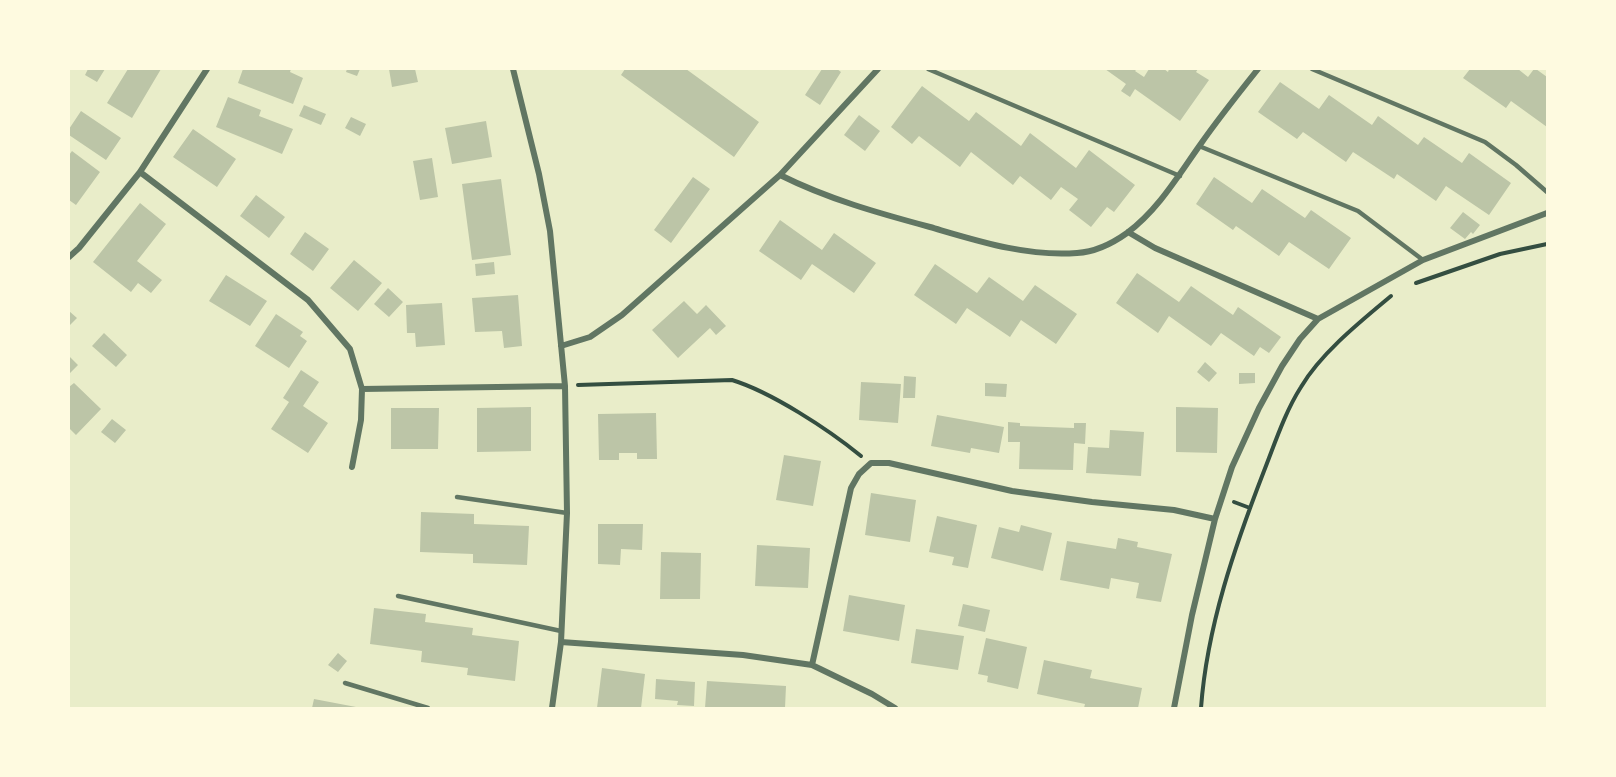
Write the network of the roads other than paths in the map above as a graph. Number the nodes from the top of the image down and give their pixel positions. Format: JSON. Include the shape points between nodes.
{"nodes":[{"id":1,"x":207,"y":69,"type":"edge"},
{"id":2,"x":513,"y":69,"type":"edge"},
{"id":3,"x":878,"y":69,"type":"edge"},
{"id":4,"x":928,"y":69,"type":"edge"},
{"id":5,"x":1257,"y":69,"type":"edge"},
{"id":6,"x":1312,"y":69,"type":"edge"},
{"id":7,"x":1200,"y":146,"type":"junction"},
{"id":8,"x":140,"y":172,"type":"junction"},
{"id":9,"x":780,"y":175,"type":"junction"},
{"id":10,"x":1180,"y":176,"type":"junction"},
{"id":11,"x":1547,"y":192,"type":"edge"},
{"id":12,"x":1547,"y":213,"type":"edge"},
{"id":13,"x":1128,"y":232,"type":"junction"},
{"id":14,"x":69,"y":257,"type":"edge"},
{"id":15,"x":1423,"y":260,"type":"junction"},
{"id":16,"x":1318,"y":319,"type":"junction"},
{"id":17,"x":561,"y":346,"type":"junction"},
{"id":18,"x":565,"y":386,"type":"junction"},
{"id":19,"x":362,"y":389,"type":"junction"},
{"id":20,"x":352,"y":467,"type":"dead end"},
{"id":21,"x":457,"y":497,"type":"dead end"},
{"id":22,"x":567,"y":513,"type":"junction"},
{"id":23,"x":1215,"y":519,"type":"junction"},
{"id":24,"x":398,"y":596,"type":"dead end"},
{"id":25,"x":561,"y":631,"type":"junction"},
{"id":26,"x":561,"y":642,"type":"junction"},
{"id":27,"x":812,"y":665,"type":"junction"},
{"id":28,"x":345,"y":683,"type":"dead end"},
{"id":29,"x":428,"y":708,"type":"edge"},
{"id":30,"x":552,"y":708,"type":"edge"},
{"id":31,"x":895,"y":708,"type":"edge"},
{"id":32,"x":1174,"y":708,"type":"edge"}],
"edges":[{"from":1,"to":8,"type":"street"},
{"from":2,"to":17,"type":"street","via":[[550,231]]},
{"from":3,"to":9,"type":"street"},
{"from":4,"to":10,"type":"lane"},
{"from":5,"to":7,"type":"street"},
{"from":6,"to":11,"type":"lane","via":[[1485,142]]},
{"from":7,"to":10,"type":"street"},
{"from":7,"to":15,"type":"lane","via":[[1358,211]]},
{"from":8,"to":14,"type":"street"},
{"from":8,"to":19,"type":"street","via":[[308,300],[350,349]]},
{"from":9,"to":13,"type":"street","via":[[852,205],[996,246],[1035,253],[1079,254],[1105,247]]},
{"from":9,"to":17,"type":"street","via":[[622,315],[590,337]]},
{"from":10,"to":13,"type":"street"},
{"from":12,"to":15,"type":"street"},
{"from":13,"to":16,"type":"street","via":[[1155,248]]},
{"from":15,"to":16,"type":"street"},
{"from":16,"to":23,"type":"street","via":[[1282,366],[1259,408],[1232,467]]},
{"from":17,"to":18,"type":"street"},
{"from":18,"to":19,"type":"street"},
{"from":18,"to":22,"type":"street"},
{"from":19,"to":20,"type":"street"},
{"from":21,"to":22,"type":"lane"},
{"from":22,"to":25,"type":"street"},
{"from":23,"to":27,"type":"street","via":[[1174,510],[1012,490],[889,464],[871,464],[851,488]]},
{"from":23,"to":32,"type":"street"},
{"from":24,"to":25,"type":"lane"},
{"from":25,"to":26,"type":"street"},
{"from":26,"to":27,"type":"street","via":[[743,655]]},
{"from":26,"to":30,"type":"street"},
{"from":27,"to":31,"type":"street"},
{"from":28,"to":29,"type":"lane"}]}
